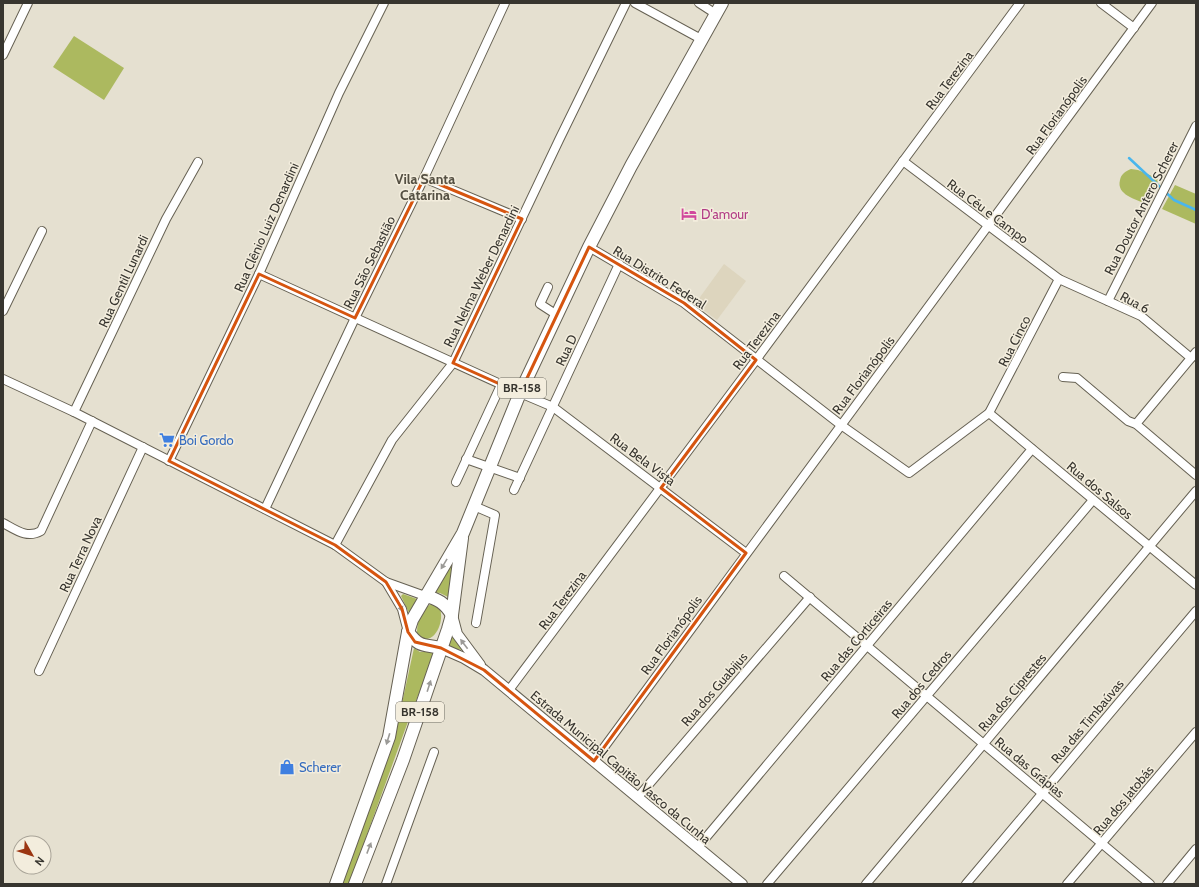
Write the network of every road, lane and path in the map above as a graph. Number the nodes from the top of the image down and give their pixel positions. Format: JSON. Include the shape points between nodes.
{"nodes":[{"id":1,"x":28,"y":3,"type":"edge"},
{"id":2,"x":384,"y":3,"type":"edge"},
{"id":3,"x":505,"y":3,"type":"edge"},
{"id":4,"x":626,"y":3,"type":"edge"},
{"id":5,"x":636,"y":3,"type":"edge"},
{"id":6,"x":699,"y":3,"type":"edge"},
{"id":7,"x":1020,"y":3,"type":"edge"},
{"id":8,"x":1101,"y":3,"type":"edge"},
{"id":9,"x":1152,"y":3,"type":"edge"},
{"id":10,"x":719,"y":8,"type":"edge"},
{"id":11,"x":1134,"y":28,"type":"junction"},
{"id":12,"x":701,"y":39,"type":"junction"},
{"id":13,"x":3,"y":55,"type":"edge"},
{"id":14,"x":1196,"y":126,"type":"edge"},
{"id":15,"x":903,"y":161,"type":"junction"},
{"id":16,"x":198,"y":162,"type":"dead end"},
{"id":17,"x":424,"y":178,"type":"junction"},
{"id":18,"x":522,"y":219,"type":"junction"},
{"id":19,"x":989,"y":227,"type":"junction"},
{"id":20,"x":42,"y":231,"type":"dead end"},
{"id":21,"x":590,"y":247,"type":"junction"},
{"id":22,"x":620,"y":264,"type":"junction"},
{"id":23,"x":259,"y":274,"type":"junction"},
{"id":24,"x":1059,"y":279,"type":"junction"},
{"id":25,"x":548,"y":287,"type":"dead end"},
{"id":26,"x":1108,"y":301,"type":"junction"},
{"id":27,"x":3,"y":311,"type":"edge"},
{"id":28,"x":557,"y":315,"type":"junction"},
{"id":29,"x":355,"y":318,"type":"junction"},
{"id":30,"x":1194,"y":355,"type":"edge"},
{"id":31,"x":756,"y":360,"type":"junction"},
{"id":32,"x":453,"y":362,"type":"junction"},
{"id":33,"x":1062,"y":376,"type":"dead end"},
{"id":34,"x":3,"y":379,"type":"edge"},
{"id":35,"x":501,"y":385,"type":"junction"},
{"id":36,"x":520,"y":393,"type":"junction"},
{"id":37,"x":553,"y":407,"type":"junction"},
{"id":38,"x":74,"y":412,"type":"junction"},
{"id":39,"x":989,"y":413,"type":"junction"},
{"id":40,"x":92,"y":421,"type":"junction"},
{"id":41,"x":1136,"y":424,"type":"junction"},
{"id":42,"x":841,"y":425,"type":"junction"},
{"id":43,"x":142,"y":447,"type":"junction"},
{"id":44,"x":1032,"y":449,"type":"junction"},
{"id":45,"x":466,"y":458,"type":"junction"},
{"id":46,"x":169,"y":461,"type":"junction"},
{"id":47,"x":490,"y":467,"type":"junction"},
{"id":48,"x":1196,"y":475,"type":"edge"},
{"id":49,"x":520,"y":478,"type":"junction"},
{"id":50,"x":456,"y":482,"type":"dead end"},
{"id":51,"x":661,"y":488,"type":"junction"},
{"id":52,"x":514,"y":490,"type":"dead end"},
{"id":53,"x":1196,"y":491,"type":"edge"},
{"id":54,"x":1093,"y":500,"type":"junction"},
{"id":55,"x":474,"y":506,"type":"junction"},
{"id":56,"x":265,"y":509,"type":"junction"},
{"id":57,"x":3,"y":524,"type":"edge"},
{"id":58,"x":463,"y":533,"type":"junction"},
{"id":59,"x":335,"y":545,"type":"junction"},
{"id":60,"x":1150,"y":547,"type":"junction"},
{"id":61,"x":746,"y":553,"type":"junction"},
{"id":62,"x":784,"y":576,"type":"dead end"},
{"id":63,"x":386,"y":582,"type":"junction"},
{"id":64,"x":1196,"y":585,"type":"edge"},
{"id":65,"x":425,"y":596,"type":"junction"},
{"id":66,"x":810,"y":597,"type":"junction"},
{"id":67,"x":1196,"y":611,"type":"edge"},
{"id":68,"x":452,"y":615,"type":"junction"},
{"id":69,"x":476,"y":623,"type":"dead end"},
{"id":70,"x":408,"y":632,"type":"junction"},
{"id":71,"x":867,"y":646,"type":"junction"},
{"id":72,"x":441,"y":648,"type":"junction"},
{"id":73,"x":484,"y":670,"type":"junction"},
{"id":74,"x":39,"y":671,"type":"dead end"},
{"id":75,"x":509,"y":690,"type":"junction"},
{"id":76,"x":927,"y":696,"type":"junction"},
{"id":77,"x":1196,"y":732,"type":"edge"},
{"id":78,"x":984,"y":744,"type":"junction"},
{"id":79,"x":434,"y":752,"type":"dead end"},
{"id":80,"x":594,"y":761,"type":"junction"},
{"id":81,"x":1042,"y":793,"type":"junction"},
{"id":82,"x":638,"y":798,"type":"junction"},
{"id":83,"x":1102,"y":843,"type":"junction"},
{"id":84,"x":698,"y":847,"type":"junction"},
{"id":85,"x":1196,"y":849,"type":"edge"},
{"id":86,"x":336,"y":884,"type":"edge"},
{"id":87,"x":355,"y":884,"type":"edge"},
{"id":88,"x":386,"y":884,"type":"edge"},
{"id":89,"x":742,"y":884,"type":"edge"},
{"id":90,"x":767,"y":884,"type":"edge"},
{"id":91,"x":866,"y":884,"type":"edge"},
{"id":92,"x":966,"y":884,"type":"edge"},
{"id":93,"x":1067,"y":884,"type":"edge"},
{"id":94,"x":1150,"y":884,"type":"edge"},
{"id":95,"x":1167,"y":884,"type":"edge"}],
"edges":[{"from":1,"to":13,"type":"street"},
{"from":2,"to":23,"type":"street","name":"Rua Clênio Luiz Denardini","via":[[339,93]]},
{"from":3,"to":17,"type":"street","name":"Rua São Sebastião"},
{"from":4,"to":18,"type":"street","name":"Rua Nelma Weber Denardini"},
{"from":5,"to":12,"type":"street"},
{"from":6,"to":10,"type":"street"},
{"from":7,"to":15,"type":"street","name":"Rua Terezina"},
{"from":8,"to":11,"type":"street"},
{"from":9,"to":11,"type":"street","name":"Rua Florianópolis"},
{"from":10,"to":12,"type":"highway","number":"BR-158"},
{"from":11,"to":19,"type":"street","name":"Rua Florianópolis"},
{"from":12,"to":21,"type":"highway","number":"BR-158"},
{"from":14,"to":26,"type":"street","name":"Rua Doutor Antero Scherer"},
{"from":15,"to":19,"type":"street","name":"Rua Céu e Campo"},
{"from":15,"to":31,"type":"street","name":"Rua Terezina"},
{"from":16,"to":38,"type":"street","name":"Rua Gentil Lunardi","via":[[166,219]]},
{"from":17,"to":18,"type":"street"},
{"from":17,"to":29,"type":"street","name":"Rua São Sebastião"},
{"from":18,"to":32,"type":"street","name":"Rua Nelma Weber Denardini"},
{"from":19,"to":24,"type":"street","name":"Rua Céu e Campo"},
{"from":19,"to":42,"type":"street","name":"Rua Florianópolis"},
{"from":20,"to":27,"type":"street"},
{"from":21,"to":22,"type":"street","name":"Rua Distrito Federal"},
{"from":21,"to":28,"type":"highway","number":"BR-158"},
{"from":22,"to":31,"type":"street","name":"Rua Distrito Federal","via":[[684,303]]},
{"from":22,"to":37,"type":"street","name":"Rua D"},
{"from":23,"to":29,"type":"street","name":"Rua Bela Vista"},
{"from":23,"to":46,"type":"street","name":"Rua Clênio Luiz Denardini"},
{"from":24,"to":26,"type":"street","name":"Rua 6"},
{"from":24,"to":39,"type":"street","name":"Rua Cinco"},
{"from":25,"to":28,"type":"street","via":[[540,304]]},
{"from":26,"to":30,"type":"street","name":"Rua 6","via":[[1141,316]]},
{"from":28,"to":36,"type":"highway","number":"BR-158"},
{"from":29,"to":32,"type":"street","name":"Rua Bela Vista"},
{"from":29,"to":56,"type":"street","name":"Rua São Sebastião"},
{"from":30,"to":41,"type":"street"},
{"from":31,"to":42,"type":"street","name":"Rua Distrito Federal"},
{"from":31,"to":51,"type":"street","name":"Rua Terezina"},
{"from":32,"to":35,"type":"street","name":"Rua Bela Vista"},
{"from":32,"to":59,"type":"street","name":"Rua Nelma Weber Denardini","via":[[392,440]]},
{"from":33,"to":41,"type":"street","via":[[1077,378],[1128,421]]},
{"from":34,"to":38,"type":"street"},
{"from":35,"to":36,"type":"street","name":"Rua Bela Vista"},
{"from":35,"to":45,"type":"street"},
{"from":36,"to":37,"type":"street","name":"Rua Bela Vista"},
{"from":36,"to":47,"type":"highway","number":"BR-158"},
{"from":37,"to":49,"type":"street","name":"Rua D"},
{"from":37,"to":51,"type":"street","name":"Rua Bela Vista"},
{"from":38,"to":40,"type":"street"},
{"from":39,"to":42,"type":"street","name":"Rua Distrito Federal","via":[[909,473]]},
{"from":39,"to":44,"type":"street","name":"Rua dos Salsos"},
{"from":40,"to":43,"type":"street"},
{"from":40,"to":57,"type":"street","via":[[41,531],[27,535]]},
{"from":41,"to":48,"type":"street"},
{"from":42,"to":61,"type":"street","name":"Rua Florianópolis"},
{"from":43,"to":46,"type":"street"},
{"from":43,"to":74,"type":"street","name":"Rua Terra Nova"},
{"from":44,"to":54,"type":"street","name":"Rua dos Salsos"},
{"from":44,"to":71,"type":"street","name":"Rua das Corticeiras"},
{"from":45,"to":47,"type":"street"},
{"from":45,"to":50,"type":"street"},
{"from":46,"to":56,"type":"street"},
{"from":47,"to":49,"type":"street"},
{"from":47,"to":55,"type":"highway","number":"BR-158"},
{"from":49,"to":52,"type":"street","name":"Rua D"},
{"from":51,"to":61,"type":"street","name":"Rua Bela Vista"},
{"from":51,"to":75,"type":"street","name":"Rua Terezina"},
{"from":53,"to":60,"type":"street","name":"Rua dos Ciprestes"},
{"from":54,"to":60,"type":"street","name":"Rua dos Salsos"},
{"from":54,"to":76,"type":"street","name":"Rua dos Cedros"},
{"from":55,"to":58,"type":"highway","number":"BR-158"},
{"from":55,"to":69,"type":"street","via":[[495,515]]},
{"from":56,"to":59,"type":"street"},
{"from":58,"to":65,"type":"highway","number":"BR-158","one_way":true},
{"from":58,"to":68,"type":"highway","number":"BR-158"},
{"from":59,"to":63,"type":"street"},
{"from":60,"to":64,"type":"street","name":"Rua dos Salsos"},
{"from":60,"to":78,"type":"street","name":"Rua dos Ciprestes"},
{"from":61,"to":80,"type":"street","name":"Rua Florianópolis"},
{"from":62,"to":66,"type":"street","name":"Rua das Grápias"},
{"from":63,"to":65,"type":"street"},
{"from":63,"to":70,"type":"street","one_way":true,"via":[[402,609]]},
{"from":65,"to":68,"type":"highway","via":[[439,600]]},
{"from":65,"to":70,"type":"highway","number":"BR-158"},
{"from":66,"to":71,"type":"street","name":"Rua das Grápias"},
{"from":66,"to":82,"type":"street","name":"Rua dos Guabijus"},
{"from":67,"to":81,"type":"street","name":"Rua das Timbaúvas"},
{"from":68,"to":72,"type":"highway","number":"BR-158"},
{"from":73,"to":68,"type":"main road","name":"Estrada Municipal Capitão Vasco da Cunha","one_way":true,"via":[[456,634]]},
{"from":70,"to":72,"type":"highway","via":[[415,642],[422,646]]},
{"from":70,"to":86,"type":"highway","number":"BR-158","one_way":true,"via":[[389,737]]},
{"from":71,"to":76,"type":"street","name":"Rua das Grápias"},
{"from":71,"to":84,"type":"street","name":"Rua das Corticeiras"},
{"from":72,"to":73,"type":"main road","name":"Estrada Municipal Capitão Vasco da Cunha"},
{"from":87,"to":72,"type":"highway","number":"BR-158","one_way":true,"via":[[404,760]]},
{"from":73,"to":75,"type":"main road","name":"Estrada Municipal Capitão Vasco da Cunha"},
{"from":75,"to":80,"type":"main road","name":"Estrada Municipal Capitão Vasco da Cunha"},
{"from":76,"to":78,"type":"street","name":"Rua das Grápias"},
{"from":76,"to":90,"type":"street","name":"Rua dos Cedros"},
{"from":77,"to":83,"type":"street","name":"Rua dos Jatobás"},
{"from":78,"to":81,"type":"street","name":"Rua das Grápias"},
{"from":78,"to":91,"type":"street","name":"Rua dos Ciprestes"},
{"from":79,"to":88,"type":"street"},
{"from":80,"to":82,"type":"main road","name":"Estrada Municipal Capitão Vasco da Cunha"},
{"from":81,"to":83,"type":"street","name":"Rua das Grápias"},
{"from":81,"to":92,"type":"street","name":"Rua das Timbaúvas"},
{"from":82,"to":84,"type":"main road","name":"Estrada Municipal Capitão Vasco da Cunha"},
{"from":83,"to":93,"type":"street","name":"Rua dos Jatobás"},
{"from":83,"to":94,"type":"street","name":"Rua das Grápias"},
{"from":84,"to":89,"type":"main road","name":"Estrada Municipal Capitão Vasco da Cunha"},
{"from":85,"to":95,"type":"street"}]}
